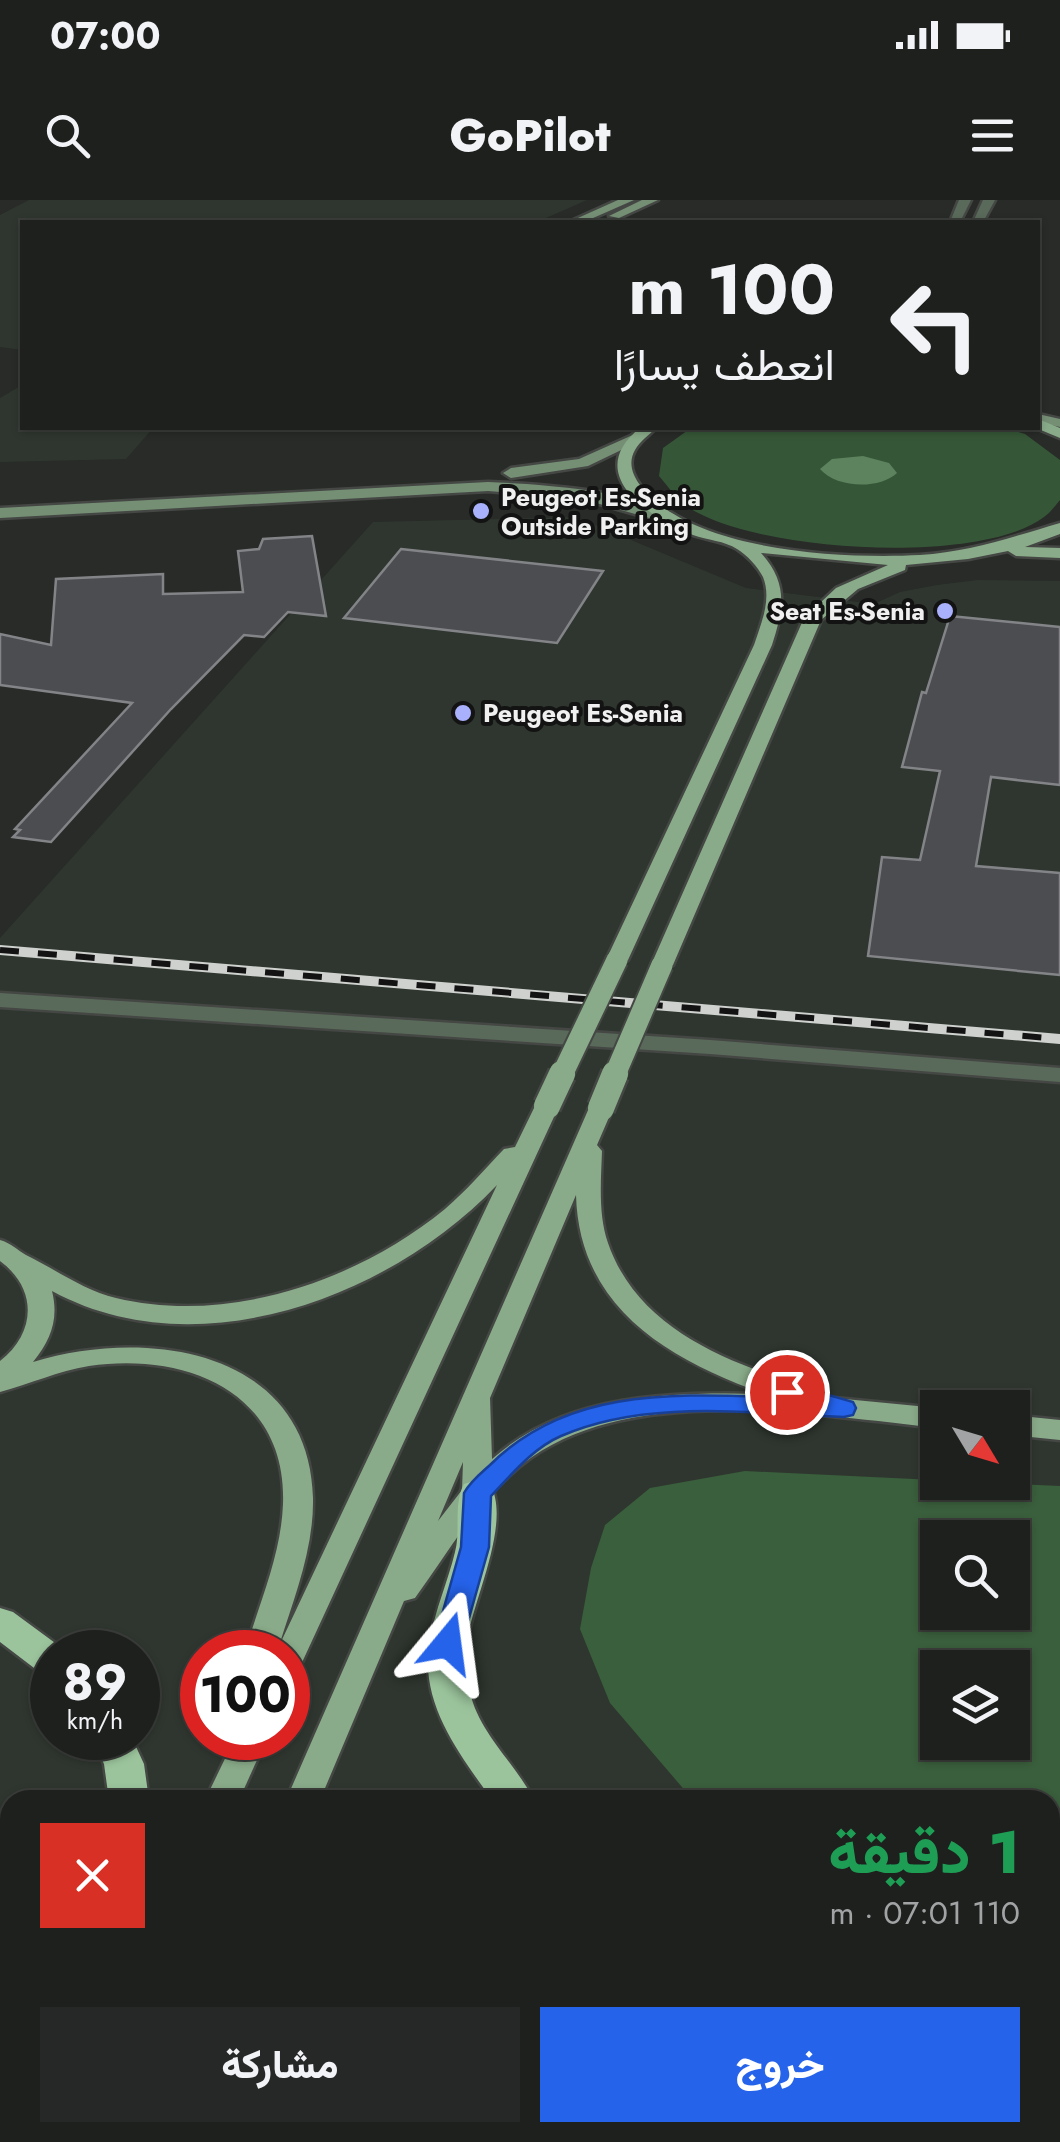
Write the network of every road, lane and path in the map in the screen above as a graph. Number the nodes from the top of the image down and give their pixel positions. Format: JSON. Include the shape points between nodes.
{"nodes":[{"id":1,"x":628,"y":200,"type":"edge"},
{"id":2,"x":652,"y":200,"type":"edge"},
{"id":3,"x":580,"y":220,"type":"edge"},
{"id":4,"x":607,"y":220,"type":"edge"},
{"id":5,"x":638,"y":432,"type":"edge"},
{"id":6,"x":0,"y":500,"type":"edge"},
{"id":7,"x":0,"y":513,"type":"edge"},
{"id":8,"x":676,"y":520,"type":"junction"},
{"id":9,"x":1060,"y":528,"type":"edge"},
{"id":10,"x":738,"y":542,"type":"junction"},
{"id":11,"x":976,"y":553,"type":"junction"},
{"id":12,"x":1060,"y":553,"type":"edge"},
{"id":13,"x":924,"y":559,"type":"junction"},
{"id":14,"x":0,"y":1000,"type":"edge"},
{"id":15,"x":1060,"y":1075,"type":"edge"},
{"id":16,"x":596,"y":1119,"type":"junction"},
{"id":17,"x":528,"y":1140,"type":"junction"},
{"id":18,"x":12,"y":1255,"type":"edge"},
{"id":19,"x":0,"y":1380,"type":"edge"},
{"id":20,"x":480,"y":1390,"type":"junction"},
{"id":21,"x":844,"y":1408,"type":"junction"},
{"id":22,"x":920,"y":1416,"type":"edge"},
{"id":23,"x":1030,"y":1427,"type":"edge"},
{"id":24,"x":1060,"y":1430,"type":"edge"},
{"id":25,"x":477,"y":1493,"type":"junction"},
{"id":26,"x":0,"y":1622,"type":"edge"},
{"id":27,"x":380,"y":1622,"type":"junction"},
{"id":28,"x":268,"y":1630,"type":"edge"},
{"id":29,"x":302,"y":1630,"type":"edge"},
{"id":30,"x":30,"y":1644,"type":"edge"},
{"id":31,"x":122,"y":1760,"type":"edge"},
{"id":32,"x":230,"y":1760,"type":"edge"},
{"id":33,"x":241,"y":1760,"type":"edge"},
{"id":34,"x":128,"y":1790,"type":"edge"},
{"id":35,"x":223,"y":1790,"type":"edge"},
{"id":36,"x":225,"y":1790,"type":"edge"},
{"id":37,"x":307,"y":1790,"type":"edge"},
{"id":38,"x":507,"y":1790,"type":"edge"}],
"edges":[{"from":1,"to":3,"type":"main road"},
{"from":2,"to":4,"type":"main road"},
{"from":5,"to":6,"type":"main road","via":[[584,463],[544,470]]},
{"from":5,"to":8,"type":"main road","via":[[624,470],[632,488]]},
{"from":7,"to":8,"type":"main road","via":[[478,485],[569,490]]},
{"from":8,"to":10,"type":"main road"},
{"from":9,"to":11,"type":"main road"},
{"from":10,"to":13,"type":"main road","via":[[828,558]]},
{"from":10,"to":17,"type":"main road","bridge":true,"via":[[766,564],[775,585],[763,645]]},
{"from":11,"to":12,"type":"main road"},
{"from":11,"to":13,"type":"main road"},
{"from":13,"to":16,"type":"main road","bridge":true,"via":[[842,589],[813,618]]},
{"from":14,"to":15,"type":"street"},
{"from":16,"to":20,"type":"main road"},
{"from":16,"to":21,"type":"main road","via":[[588,1195],[594,1242],[628,1302],[654,1327],[720,1366]]},
{"from":17,"to":18,"type":"main road","via":[[452,1216],[341,1281],[282,1302],[226,1314],[114,1308],[71,1292]]},
{"from":17,"to":29,"type":"main road"},
{"from":18,"to":19,"type":"main road","via":[[38,1280],[44,1302],[28,1350]]},
{"from":19,"to":28,"type":"main road","via":[[90,1357],[148,1356],[199,1365],[278,1418],[293,1460],[298,1505]]},
{"from":20,"to":25,"type":"main road"},
{"from":20,"to":27,"type":"main road"},
{"from":21,"to":22,"type":"main road"},
{"from":21,"to":25,"type":"main road","via":[[691,1403],[604,1412],[550,1430]]},
{"from":23,"to":24,"type":"main road"},
{"from":25,"to":27,"type":"main road"},
{"from":25,"to":38,"type":"highway","via":[[475,1547],[448,1643],[450,1690],[463,1727]]},
{"from":26,"to":30,"type":"highway"},
{"from":27,"to":37,"type":"main road"},
{"from":31,"to":34,"type":"highway"},
{"from":32,"to":35,"type":"main road"},
{"from":33,"to":36,"type":"main road"}]}
